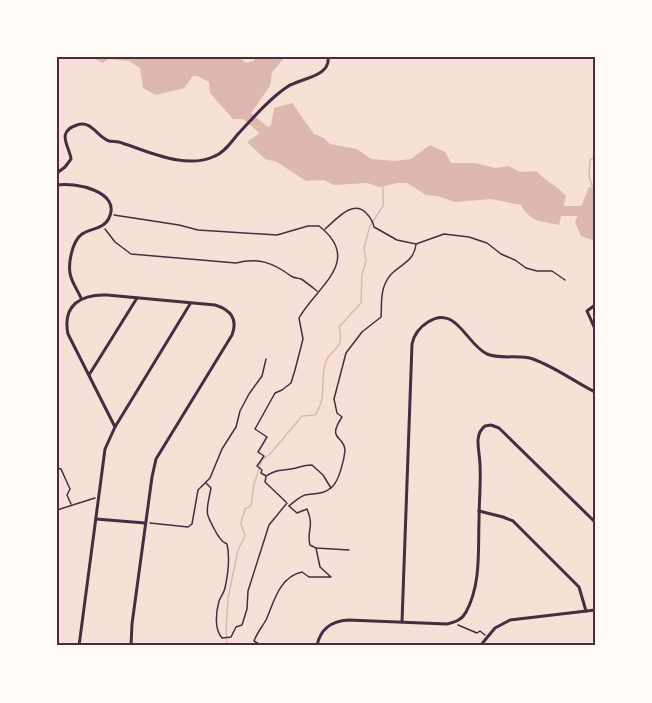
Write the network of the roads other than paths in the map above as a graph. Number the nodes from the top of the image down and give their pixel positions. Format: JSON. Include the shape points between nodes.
{"nodes":[{"id":1,"x":328,"y":57,"type":"edge"},
{"id":2,"x":57,"y":173,"type":"edge"},
{"id":3,"x":57,"y":185,"type":"edge"},
{"id":4,"x":81,"y":298,"type":"junction"},
{"id":5,"x":137,"y":298,"type":"junction"},
{"id":6,"x":191,"y":303,"type":"junction"},
{"id":7,"x":595,"y":305,"type":"edge"},
{"id":8,"x":595,"y":329,"type":"edge"},
{"id":9,"x":89,"y":375,"type":"junction"},
{"id":10,"x":595,"y":392,"type":"edge"},
{"id":11,"x":115,"y":428,"type":"junction"},
{"id":12,"x":479,"y":511,"type":"junction"},
{"id":13,"x":96,"y":519,"type":"junction"},
{"id":14,"x":595,"y":522,"type":"edge"},
{"id":15,"x":146,"y":523,"type":"junction"},
{"id":16,"x":595,"y":610,"type":"edge"},
{"id":17,"x":586,"y":611,"type":"junction"},
{"id":18,"x":402,"y":622,"type":"junction"},
{"id":19,"x":79,"y":646,"type":"edge"},
{"id":20,"x":131,"y":646,"type":"edge"},
{"id":21,"x":317,"y":646,"type":"edge"},
{"id":22,"x":480,"y":646,"type":"edge"}],
"edges":[{"from":1,"to":2,"type":"street","via":[[324,70],[290,85],[218,155],[194,162],[108,140],[92,127],[80,124],[66,135],[71,159]]},
{"from":3,"to":4,"type":"street","via":[[102,194],[110,204],[110,215],[103,226],[82,234],[75,243],[69,268]]},
{"from":4,"to":5,"type":"street"},
{"from":4,"to":9,"type":"street","via":[[70,313],[67,329]]},
{"from":5,"to":6,"type":"street"},
{"from":5,"to":9,"type":"street"},
{"from":6,"to":11,"type":"street"},
{"from":6,"to":15,"type":"street","via":[[227,310],[234,318],[235,328],[156,459]]},
{"from":7,"to":8,"type":"street","via":[[587,313]]},
{"from":9,"to":11,"type":"street"},
{"from":10,"to":18,"type":"street","via":[[534,359],[487,354],[450,318],[437,318],[417,332],[412,344]]},
{"from":11,"to":13,"type":"street","via":[[105,449]]},
{"from":12,"to":14,"type":"street","via":[[478,442],[480,431],[487,425],[499,428]]},
{"from":12,"to":17,"type":"street","via":[[513,521],[579,587]]},
{"from":12,"to":18,"type":"street","via":[[478,572],[466,612],[447,624]]},
{"from":13,"to":15,"type":"street"},
{"from":13,"to":19,"type":"street"},
{"from":15,"to":20,"type":"street"},
{"from":16,"to":17,"type":"street"},
{"from":17,"to":22,"type":"street","via":[[510,620],[495,628]]},
{"from":18,"to":21,"type":"street","via":[[337,622],[323,631]]}]}
